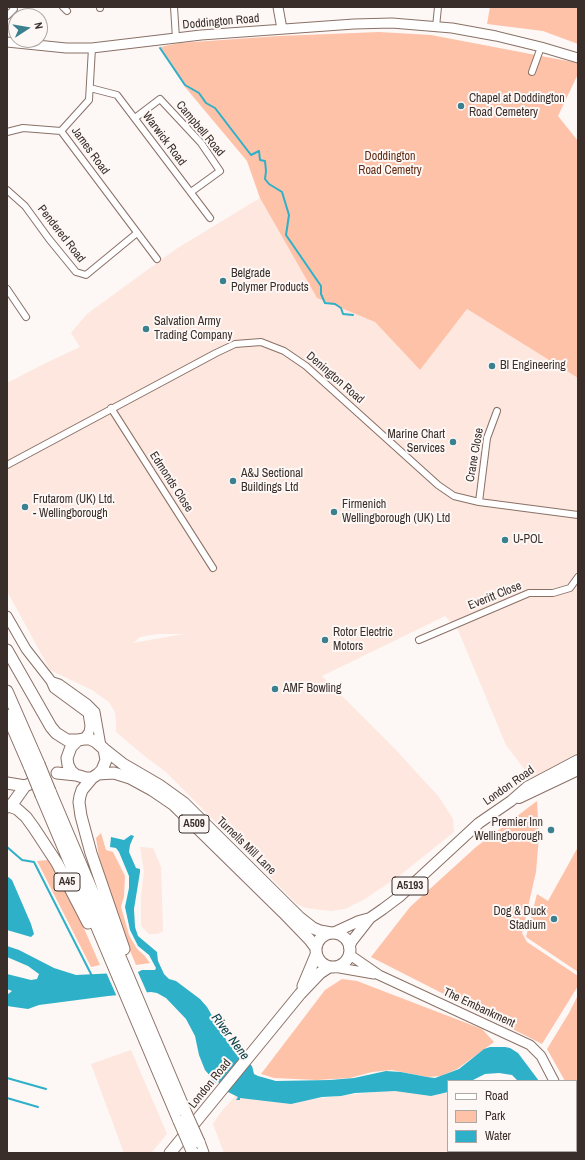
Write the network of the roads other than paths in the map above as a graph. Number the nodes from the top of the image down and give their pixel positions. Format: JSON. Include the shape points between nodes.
{"nodes":[{"id":1,"x":13,"y":7,"type":"edge"},
{"id":2,"x":174,"y":7,"type":"edge"},
{"id":3,"x":278,"y":7,"type":"edge"},
{"id":4,"x":438,"y":7,"type":"edge"},
{"id":5,"x":7,"y":16,"type":"edge"},
{"id":6,"x":436,"y":27,"type":"junction"},
{"id":7,"x":282,"y":29,"type":"junction"},
{"id":8,"x":176,"y":38,"type":"junction"},
{"id":9,"x":7,"y":42,"type":"edge"},
{"id":10,"x":541,"y":47,"type":"junction"},
{"id":11,"x":92,"y":48,"type":"junction"},
{"id":12,"x":578,"y":58,"type":"edge"},
{"id":13,"x":532,"y":72,"type":"dead end"},
{"id":14,"x":90,"y":88,"type":"junction"},
{"id":15,"x":135,"y":118,"type":"junction"},
{"id":16,"x":61,"y":131,"type":"junction"},
{"id":17,"x":7,"y":132,"type":"edge"},
{"id":18,"x":7,"y":190,"type":"edge"},
{"id":19,"x":191,"y":192,"type":"junction"},
{"id":20,"x":210,"y":218,"type":"dead end"},
{"id":21,"x":137,"y":234,"type":"junction"},
{"id":22,"x":157,"y":258,"type":"dead end"},
{"id":23,"x":7,"y":289,"type":"edge"},
{"id":24,"x":26,"y":317,"type":"dead end"},
{"id":25,"x":111,"y":408,"type":"junction"},
{"id":26,"x":497,"y":412,"type":"dead end"},
{"id":27,"x":7,"y":466,"type":"edge"},
{"id":28,"x":479,"y":502,"type":"junction"},
{"id":29,"x":578,"y":515,"type":"edge"},
{"id":30,"x":213,"y":568,"type":"dead end"},
{"id":31,"x":578,"y":577,"type":"edge"},
{"id":32,"x":7,"y":616,"type":"edge"},
{"id":33,"x":419,"y":640,"type":"dead end"},
{"id":34,"x":7,"y":650,"type":"edge"},
{"id":35,"x":51,"y":681,"type":"junction"},
{"id":36,"x":7,"y":691,"type":"edge"},
{"id":37,"x":7,"y":715,"type":"edge"},
{"id":38,"x":81,"y":740,"type":"junction"},
{"id":39,"x":102,"y":747,"type":"junction"},
{"id":40,"x":67,"y":758,"type":"junction"},
{"id":41,"x":578,"y":760,"type":"edge"},
{"id":42,"x":34,"y":766,"type":"junction"},
{"id":43,"x":578,"y":770,"type":"edge"},
{"id":44,"x":57,"y":772,"type":"junction"},
{"id":45,"x":76,"y":775,"type":"junction"},
{"id":46,"x":95,"y":776,"type":"junction"},
{"id":47,"x":7,"y":783,"type":"edge"},
{"id":48,"x":25,"y":786,"type":"junction"},
{"id":49,"x":511,"y":801,"type":"junction"},
{"id":50,"x":8,"y":807,"type":"edge"},
{"id":51,"x":370,"y":918,"type":"junction"},
{"id":52,"x":332,"y":933,"type":"junction"},
{"id":53,"x":349,"y":950,"type":"junction"},
{"id":54,"x":316,"y":951,"type":"junction"},
{"id":55,"x":120,"y":967,"type":"junction"},
{"id":56,"x":332,"y":967,"type":"junction"},
{"id":57,"x":379,"y":975,"type":"junction"},
{"id":58,"x":300,"y":994,"type":"junction"},
{"id":59,"x":133,"y":997,"type":"junction"},
{"id":60,"x":553,"y":1080,"type":"edge"},
{"id":61,"x":183,"y":1117,"type":"junction"},
{"id":62,"x":197,"y":1150,"type":"edge"},
{"id":63,"x":170,"y":1153,"type":"edge"}],
"edges":[{"from":1,"to":5,"type":"street"},
{"from":2,"to":8,"type":"street"},
{"from":3,"to":7,"type":"street"},
{"from":4,"to":6,"type":"street"},
{"from":6,"to":7,"type":"street","name":"Doddington Road","via":[[385,23]]},
{"from":6,"to":10,"type":"street","name":"Doddington Road","via":[[496,36]]},
{"from":7,"to":8,"type":"street","name":"Doddington Road"},
{"from":8,"to":11,"type":"street","name":"Doddington Road"},
{"from":9,"to":11,"type":"street","name":"Doddington Road"},
{"from":10,"to":12,"type":"street","name":"Doddington Road"},
{"from":10,"to":13,"type":"street"},
{"from":11,"to":14,"type":"street","name":"James Road"},
{"from":14,"to":15,"type":"street","name":"Warwick Road","via":[[117,95]]},
{"from":14,"to":16,"type":"street","name":"James Road","via":[[89,100]]},
{"from":15,"to":19,"type":"street","name":"Warwick Road"},
{"from":15,"to":19,"type":"street","name":"Campbell Road","via":[[160,99],[201,143],[220,171]]},
{"from":16,"to":17,"type":"street","via":[[23,128]]},
{"from":16,"to":21,"type":"street","name":"James Road"},
{"from":18,"to":21,"type":"street","name":"Pendered Road","via":[[25,206],[76,272],[86,274]]},
{"from":19,"to":20,"type":"street","name":"Warwick Road"},
{"from":21,"to":22,"type":"street","name":"James Road"},
{"from":23,"to":24,"type":"street"},
{"from":25,"to":27,"type":"street","name":"Denington Road"},
{"from":25,"to":28,"type":"street","name":"Denington Road","via":[[235,344],[261,342],[284,351],[306,366],[438,485],[454,496]]},
{"from":25,"to":30,"type":"street","name":"Edmonds Close"},
{"from":26,"to":28,"type":"street","name":"Crane Close","via":[[487,438]]},
{"from":28,"to":29,"type":"street","name":"Denington Road"},
{"from":31,"to":33,"type":"street","name":"Everitt Close","via":[[570,588],[553,594],[529,593]]},
{"from":32,"to":35,"type":"street","via":[[26,649]]},
{"from":34,"to":38,"type":"highway","via":[[51,727],[67,740]]},
{"from":35,"to":38,"type":"street","via":[[54,688],[88,713],[89,732]]},
{"from":35,"to":39,"type":"street","via":[[59,684],[95,712]]},
{"from":36,"to":42,"type":"highway","number":"A45"},
{"from":37,"to":42,"type":"highway","number":"A45"},
{"from":38,"to":39,"type":"highway","via":[[90,739]]},
{"from":38,"to":40,"type":"highway","via":[[71,747]]},
{"from":39,"to":46,"type":"highway","via":[[106,760],[102,770]]},
{"from":39,"to":52,"type":"highway","name":"Turnells Mill Lane","number":"A509","via":[[123,764],[184,803],[299,917],[313,928]]},
{"from":40,"to":44,"type":"highway"},
{"from":40,"to":45,"type":"highway","via":[[71,771]]},
{"from":41,"to":49,"type":"main road","name":"London Road","number":"A5193","via":[[527,787]]},
{"from":42,"to":55,"type":"highway","number":"A45","bridge":true},
{"from":43,"to":49,"type":"main road"},
{"from":44,"to":45,"type":"highway"},
{"from":44,"to":48,"type":"highway"},
{"from":45,"to":46,"type":"highway","via":[[86,778]]},
{"from":46,"to":54,"type":"highway","name":"Turnells Mill Lane","number":"A509","via":[[114,773],[130,778],[174,805],[283,912],[310,940]]},
{"from":46,"to":55,"type":"highway","via":[[82,790],[81,816]]},
{"from":47,"to":48,"type":"highway"},
{"from":48,"to":50,"type":"highway"},
{"from":49,"to":51,"type":"main road","name":"London Road","number":"A5193","via":[[479,823],[399,897]]},
{"from":50,"to":55,"type":"highway","number":"A45","via":[[17,809],[26,817]]},
{"from":51,"to":52,"type":"main road","name":"London Road","number":"A5193"},
{"from":51,"to":53,"type":"main road","name":"London Road","number":"A5193","via":[[356,935]]},
{"from":52,"to":53,"type":"highway","via":[[342,936],[348,943]]},
{"from":52,"to":54,"type":"highway","via":[[319,939]]},
{"from":53,"to":56,"type":"highway","via":[[345,962]]},
{"from":53,"to":57,"type":"street","name":"The Embankment","via":[[353,957]]},
{"from":54,"to":56,"type":"highway","via":[[321,963]]},
{"from":54,"to":58,"type":"highway","name":"London Road"},
{"from":55,"to":59,"type":"highway"},
{"from":55,"to":59,"type":"highway","number":"A45"},
{"from":56,"to":57,"type":"street","name":"The Embankment"},
{"from":56,"to":58,"type":"highway","name":"London Road","via":[[320,973]]},
{"from":57,"to":60,"type":"street","name":"The Embankment","via":[[530,1045],[541,1056]]},
{"from":58,"to":63,"type":"highway","name":"London Road"},
{"from":59,"to":61,"type":"highway","number":"A45"},
{"from":59,"to":61,"type":"highway","number":"A45","via":[[161,1054]]},
{"from":61,"to":62,"type":"highway","number":"A45","bridge":true}]}
